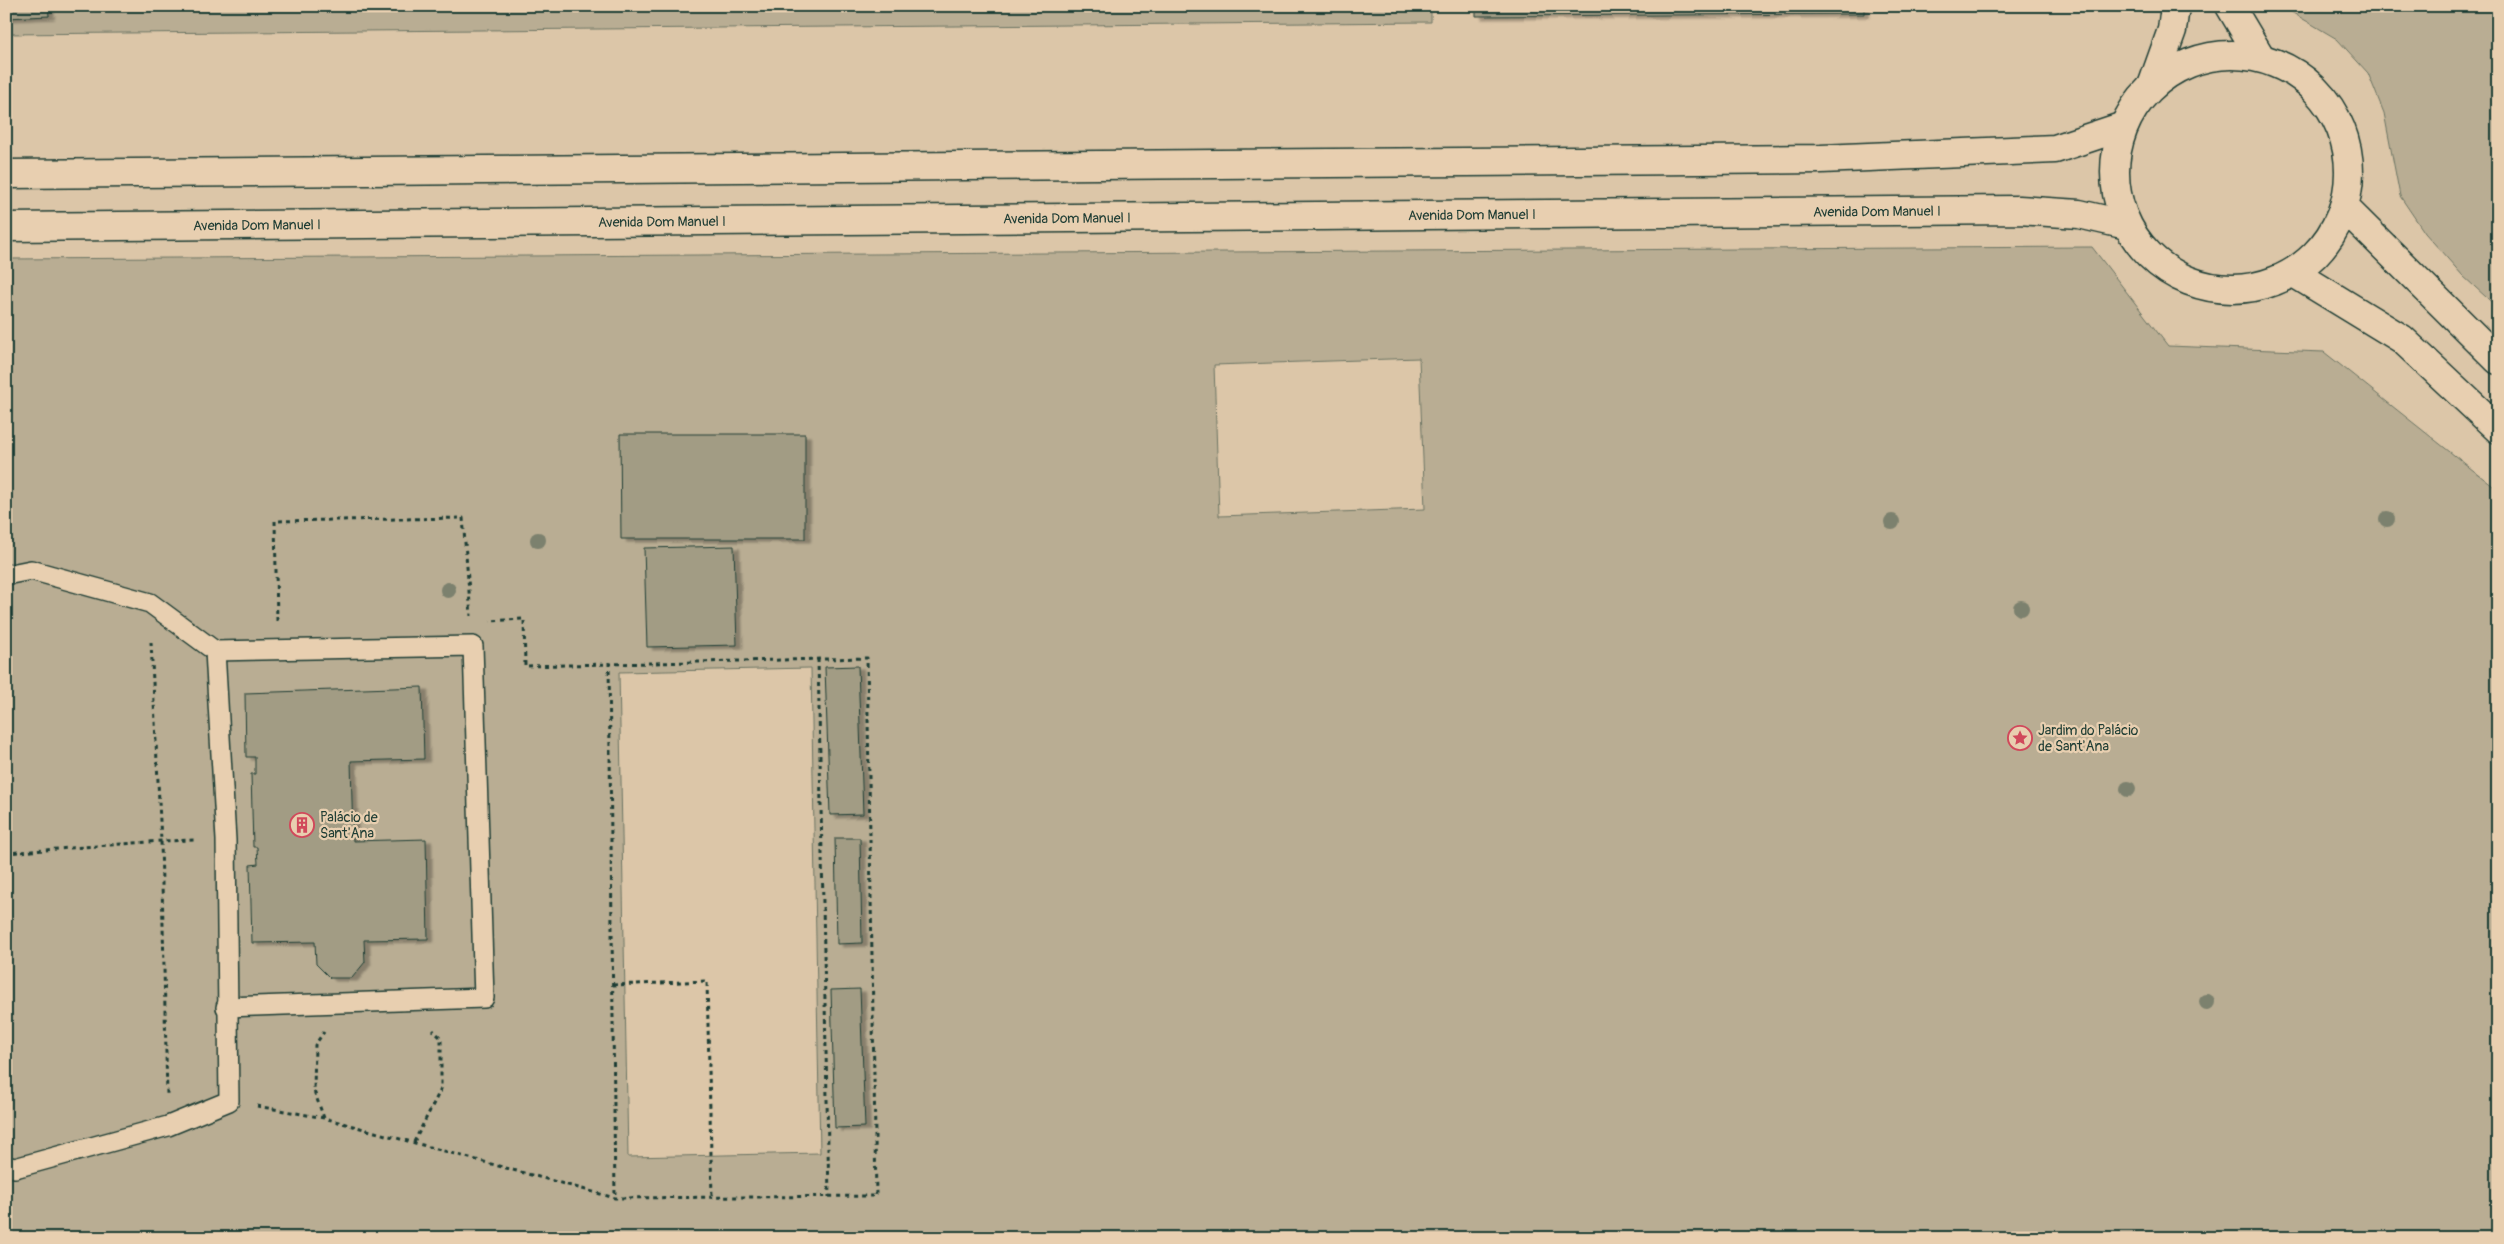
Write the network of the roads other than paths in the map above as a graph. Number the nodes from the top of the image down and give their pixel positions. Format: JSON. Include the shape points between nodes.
{"nodes":[{"id":1,"x":2175,"y":6,"type":"edge"},
{"id":2,"x":2230,"y":6,"type":"edge"},
{"id":3,"x":2261,"y":58,"type":"junction"},
{"id":4,"x":2152,"y":86,"type":"junction"},
{"id":5,"x":2124,"y":126,"type":"junction"},
{"id":6,"x":6,"y":174,"type":"edge"},
{"id":7,"x":2344,"y":208,"type":"junction"},
{"id":8,"x":2127,"y":225,"type":"junction"},
{"id":9,"x":6,"y":227,"type":"edge"},
{"id":10,"x":2294,"y":272,"type":"junction"},
{"id":11,"x":2498,"y":360,"type":"edge"},
{"id":12,"x":2498,"y":429,"type":"edge"},
{"id":13,"x":6,"y":575,"type":"edge"},
{"id":14,"x":215,"y":651,"type":"junction"},
{"id":15,"x":226,"y":1007,"type":"junction"},
{"id":16,"x":6,"y":1166,"type":"edge"}],
"edges":[{"from":1,"to":4,"type":"main road","via":[[2172,30]]},
{"from":2,"to":3,"type":"main road"},
{"from":3,"to":4,"type":"main road","via":[[2223,55],[2185,64]]},
{"from":3,"to":7,"type":"main road","via":[[2296,73],[2324,99],[2343,132],[2350,170]]},
{"from":4,"to":5,"type":"main road"},
{"from":5,"to":6,"type":"main road","via":[[2055,148],[1820,159]]},
{"from":5,"to":8,"type":"main road","via":[[2115,159],[2116,193]]},
{"from":7,"to":10,"type":"main road","via":[[2333,233],[2316,255]]},
{"from":7,"to":11,"type":"main road"},
{"from":8,"to":9,"type":"main road","name":"Avenida Dom Manuel I","via":[[2079,214],[2019,210]]},
{"from":8,"to":10,"type":"main road","via":[[2150,257],[2182,279],[2219,290],[2258,287]]},
{"from":10,"to":12,"type":"main road","via":[[2402,339]]},
{"from":13,"to":14,"type":"lane","via":[[31,570],[150,603]]},
{"from":14,"to":15,"type":"lane","via":[[226,840]]},
{"from":14,"to":15,"type":"lane","via":[[473,646],[484,998]]},
{"from":15,"to":16,"type":"lane","via":[[229,1101],[168,1126],[15,1168]]}]}
